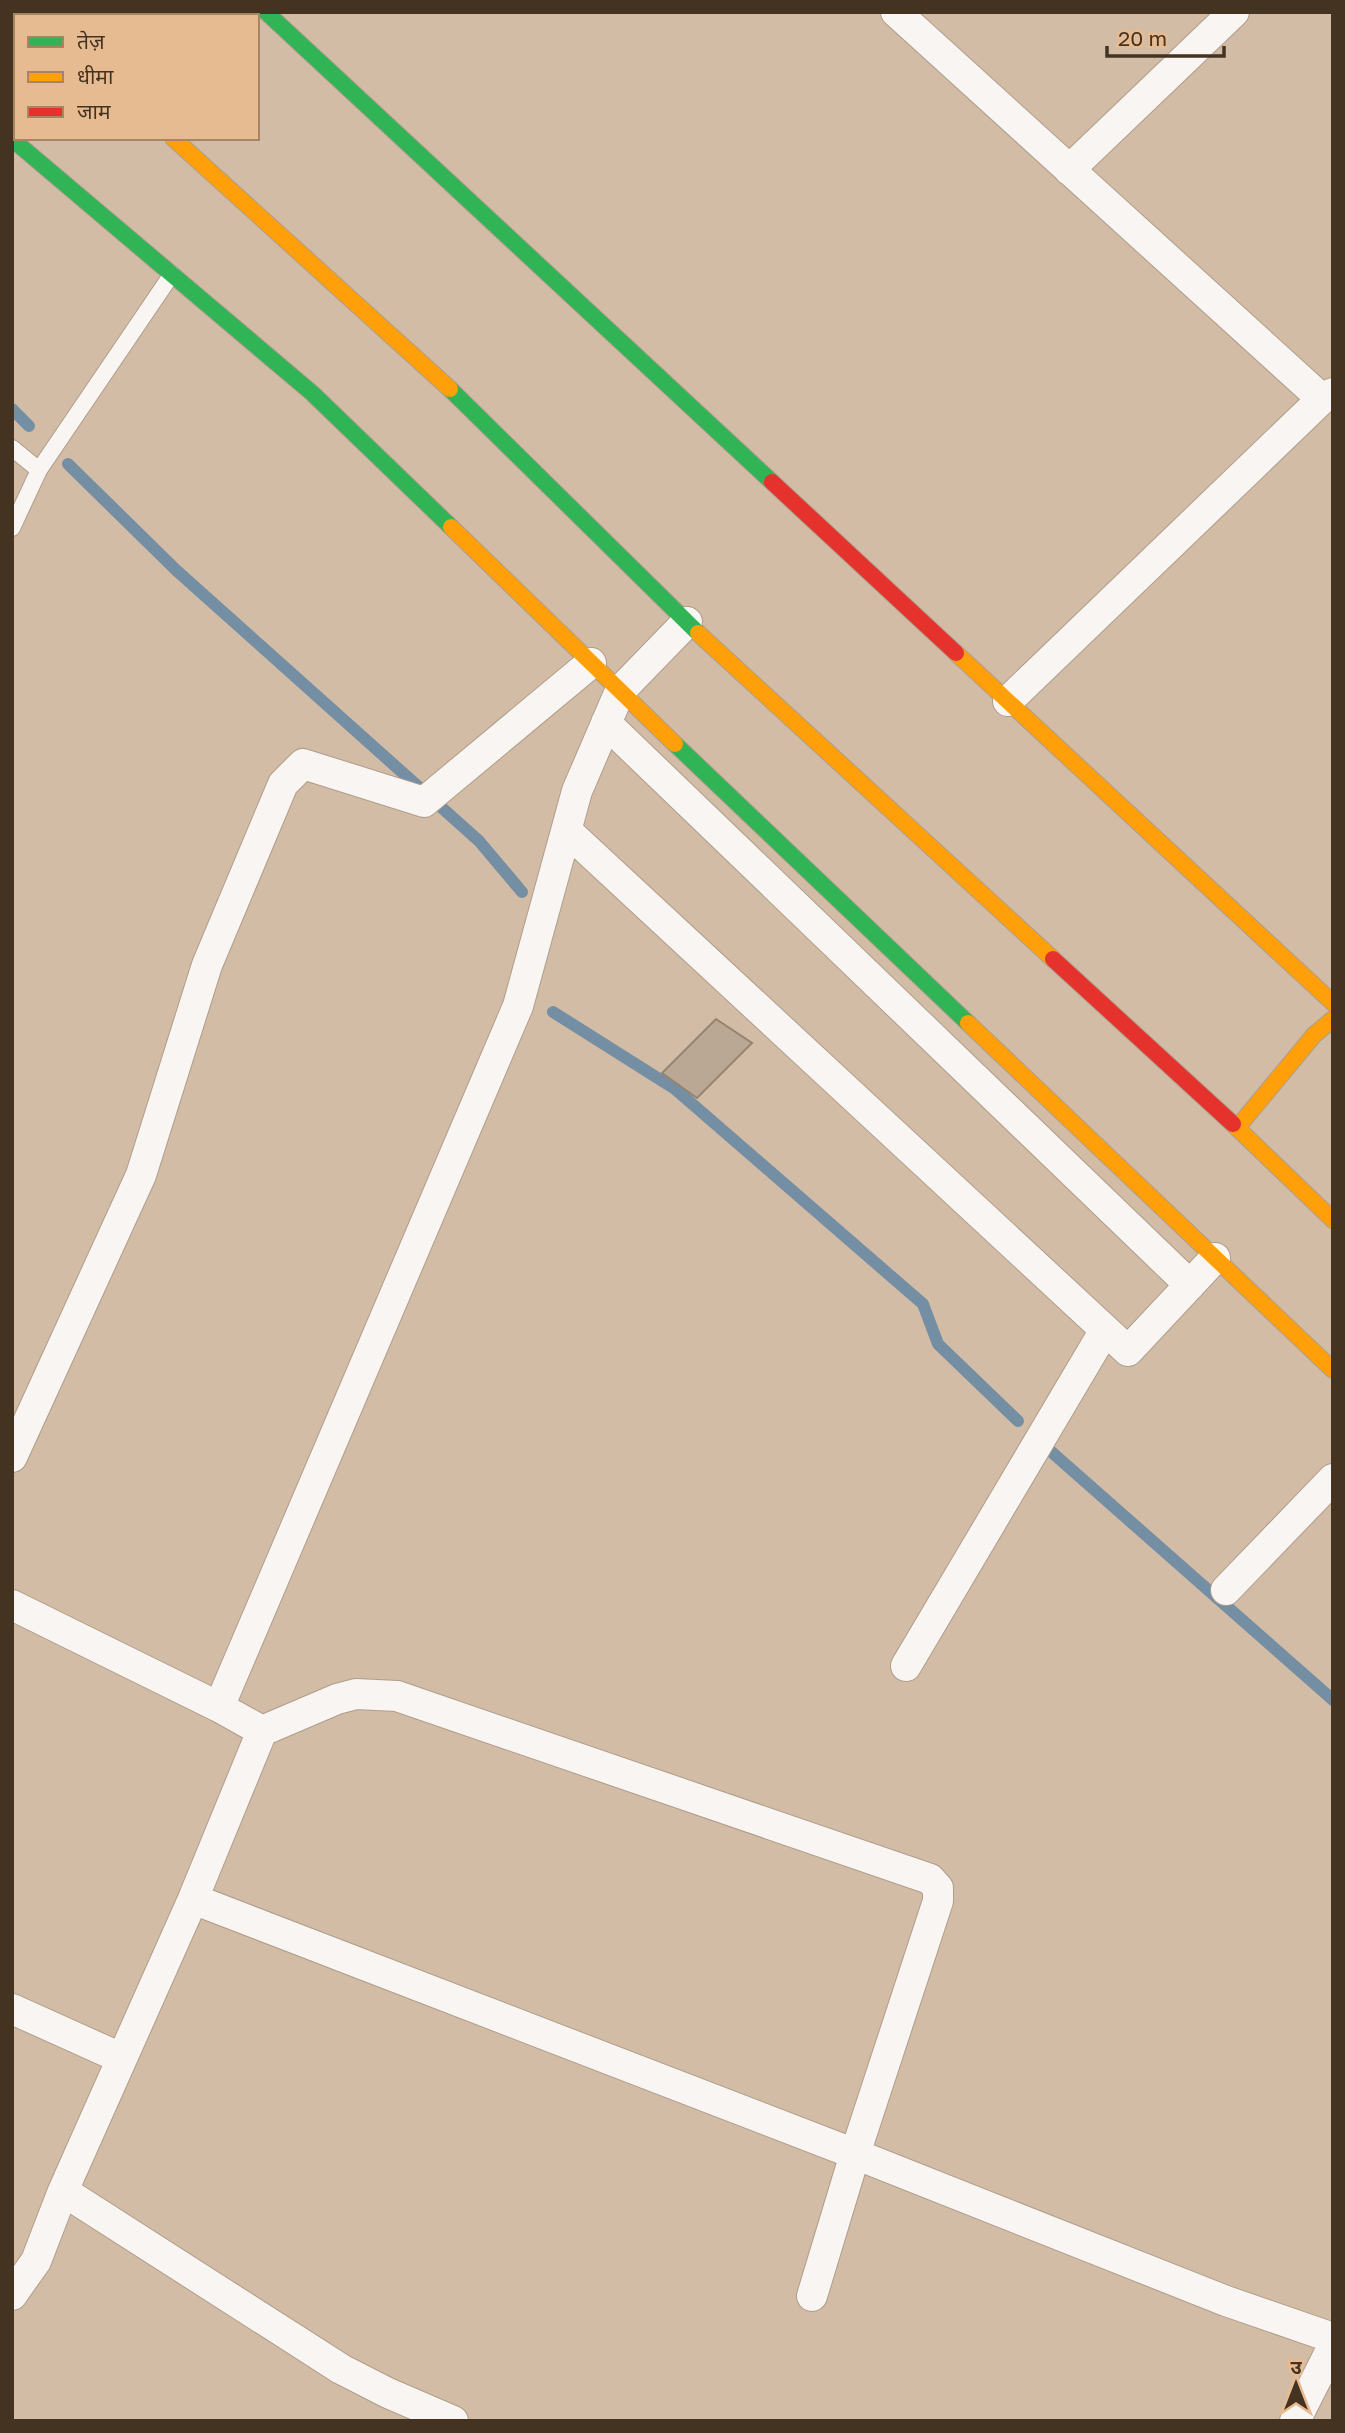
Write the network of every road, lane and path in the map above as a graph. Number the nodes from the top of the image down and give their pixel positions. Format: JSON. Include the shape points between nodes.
{"nodes":[{"id":1,"x":266,"y":12,"type":"edge"},
{"id":2,"x":896,"y":12,"type":"edge"},
{"id":3,"x":1234,"y":12,"type":"edge"},
{"id":4,"x":12,"y":139,"type":"edge"},
{"id":5,"x":175,"y":140,"type":"edge"},
{"id":6,"x":1069,"y":170,"type":"junction"},
{"id":7,"x":172,"y":274,"type":"junction"},
{"id":8,"x":1327,"y":396,"type":"edge"},
{"id":9,"x":12,"y":448,"type":"edge"},
{"id":10,"x":39,"y":470,"type":"junction"},
{"id":11,"x":12,"y":528,"type":"edge"},
{"id":12,"x":687,"y":622,"type":"junction"},
{"id":13,"x":591,"y":663,"type":"junction"},
{"id":14,"x":620,"y":691,"type":"junction"},
{"id":15,"x":1008,"y":701,"type":"junction"},
{"id":16,"x":606,"y":723,"type":"junction"},
{"id":17,"x":567,"y":831,"type":"junction"},
{"id":18,"x":1333,"y":1003,"type":"edge"},
{"id":19,"x":1327,"y":1036,"type":"edge"},
{"id":20,"x":1237,"y":1128,"type":"junction"},
{"id":21,"x":1333,"y":1220,"type":"edge"},
{"id":22,"x":1215,"y":1258,"type":"junction"},
{"id":23,"x":1190,"y":1285,"type":"junction"},
{"id":24,"x":1105,"y":1330,"type":"junction"},
{"id":25,"x":1333,"y":1370,"type":"edge"},
{"id":26,"x":12,"y":1457,"type":"edge"},
{"id":27,"x":1333,"y":1479,"type":"edge"},
{"id":28,"x":1226,"y":1590,"type":"dead end"},
{"id":29,"x":12,"y":1605,"type":"edge"},
{"id":30,"x":906,"y":1666,"type":"dead end"},
{"id":31,"x":219,"y":1707,"type":"junction"},
{"id":32,"x":262,"y":1731,"type":"junction"},
{"id":33,"x":192,"y":1899,"type":"junction"},
{"id":34,"x":12,"y":2009,"type":"edge"},
{"id":35,"x":121,"y":2058,"type":"junction"},
{"id":36,"x":855,"y":2154,"type":"junction"},
{"id":37,"x":63,"y":2191,"type":"junction"},
{"id":38,"x":12,"y":2295,"type":"edge"},
{"id":39,"x":812,"y":2296,"type":"dead end"},
{"id":40,"x":1333,"y":2338,"type":"edge"},
{"id":41,"x":1333,"y":2346,"type":"edge"},
{"id":42,"x":453,"y":2421,"type":"edge"},
{"id":43,"x":1295,"y":2421,"type":"edge"}],
"edges":[{"from":1,"to":15,"type":"street"},
{"from":2,"to":6,"type":"street"},
{"from":3,"to":6,"type":"street"},
{"from":4,"to":7,"type":"street"},
{"from":5,"to":12,"type":"street","via":[[435,374]]},
{"from":6,"to":8,"type":"street"},
{"from":7,"to":10,"type":"lane"},
{"from":7,"to":13,"type":"street","via":[[312,393]]},
{"from":8,"to":15,"type":"street"},
{"from":9,"to":10,"type":"lane"},
{"from":10,"to":11,"type":"lane"},
{"from":12,"to":14,"type":"street"},
{"from":12,"to":20,"type":"street"},
{"from":13,"to":14,"type":"street"},
{"from":13,"to":26,"type":"street","via":[[425,802],[303,764],[283,784],[207,965],[141,1175]]},
{"from":14,"to":16,"type":"street"},
{"from":14,"to":22,"type":"street"},
{"from":15,"to":18,"type":"street"},
{"from":16,"to":17,"type":"street","via":[[577,791]]},
{"from":16,"to":23,"type":"street"},
{"from":17,"to":24,"type":"street"},
{"from":17,"to":31,"type":"street","via":[[518,1006]]},
{"from":19,"to":20,"type":"street"},
{"from":20,"to":21,"type":"street"},
{"from":22,"to":23,"type":"street"},
{"from":22,"to":25,"type":"street"},
{"from":23,"to":24,"type":"street","via":[[1128,1351]]},
{"from":24,"to":30,"type":"street"},
{"from":27,"to":28,"type":"street"},
{"from":29,"to":31,"type":"street"},
{"from":31,"to":32,"type":"street"},
{"from":32,"to":33,"type":"street"},
{"from":32,"to":36,"type":"street","via":[[356,1694],[397,1696],[930,1879],[938,1888],[939,1901]]},
{"from":33,"to":35,"type":"street"},
{"from":33,"to":36,"type":"street"},
{"from":34,"to":35,"type":"street"},
{"from":35,"to":37,"type":"street"},
{"from":36,"to":39,"type":"street"},
{"from":36,"to":40,"type":"street","via":[[1226,2301]]},
{"from":37,"to":38,"type":"street","via":[[36,2261]]},
{"from":37,"to":42,"type":"street","via":[[341,2369]]},
{"from":41,"to":43,"type":"street"}]}
